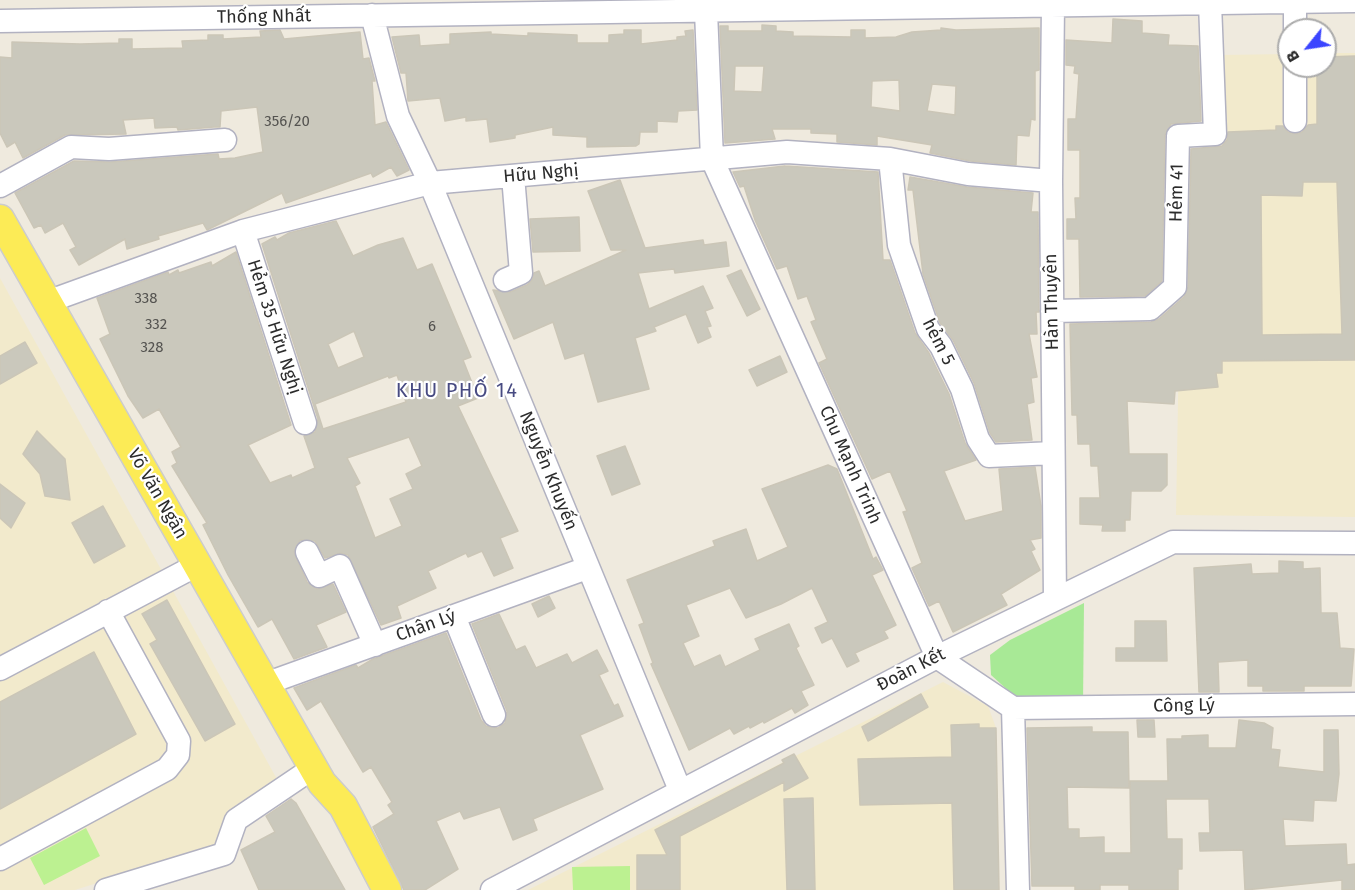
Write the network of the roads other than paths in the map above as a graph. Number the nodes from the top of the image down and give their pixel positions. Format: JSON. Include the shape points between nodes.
{"nodes":[{"id":1,"x":1355,"y":1,"type":"edge"},
{"id":2,"x":1054,"y":2,"type":"edge"},
{"id":3,"x":1221,"y":2,"type":"edge"},
{"id":4,"x":1294,"y":2,"type":"junction"},
{"id":5,"x":867,"y":4,"type":"edge"},
{"id":6,"x":565,"y":6,"type":"edge"},
{"id":7,"x":268,"y":8,"type":"edge"},
{"id":8,"x":706,"y":11,"type":"junction"},
{"id":9,"x":372,"y":15,"type":"junction"},
{"id":10,"x":1295,"y":18,"type":"edge"},
{"id":11,"x":0,"y":21,"type":"edge"},
{"id":12,"x":1295,"y":78,"type":"edge"},
{"id":13,"x":1295,"y":121,"type":"dead end"},
{"id":14,"x":225,"y":140,"type":"dead end"},
{"id":15,"x":712,"y":159,"type":"junction"},
{"id":16,"x":890,"y":159,"type":"junction"},
{"id":17,"x":513,"y":176,"type":"junction"},
{"id":18,"x":1051,"y":181,"type":"junction"},
{"id":19,"x":430,"y":183,"type":"junction"},
{"id":20,"x":0,"y":186,"type":"edge"},
{"id":21,"x":0,"y":219,"type":"edge"},
{"id":22,"x":243,"y":231,"type":"junction"},
{"id":23,"x":505,"y":280,"type":"dead end"},
{"id":24,"x":47,"y":302,"type":"junction"},
{"id":25,"x":1052,"y":311,"type":"junction"},
{"id":26,"x":305,"y":423,"type":"dead end"},
{"id":27,"x":1053,"y":453,"type":"junction"},
{"id":28,"x":1355,"y":543,"type":"edge"},
{"id":29,"x":307,"y":552,"type":"dead end"},
{"id":30,"x":197,"y":565,"type":"junction"},
{"id":31,"x":587,"y":568,"type":"junction"},
{"id":32,"x":1055,"y":599,"type":"junction"},
{"id":33,"x":108,"y":611,"type":"junction"},
{"id":34,"x":454,"y":616,"type":"junction"},
{"id":35,"x":375,"y":645,"type":"junction"},
{"id":36,"x":937,"y":657,"type":"junction"},
{"id":37,"x":0,"y":669,"type":"edge"},
{"id":38,"x":265,"y":684,"type":"junction"},
{"id":39,"x":1355,"y":704,"type":"edge"},
{"id":40,"x":1013,"y":708,"type":"junction"},
{"id":41,"x":494,"y":715,"type":"dead end"},
{"id":42,"x":318,"y":776,"type":"junction"},
{"id":43,"x":680,"y":790,"type":"junction"},
{"id":44,"x":0,"y":859,"type":"edge"},
{"id":45,"x":106,"y":890,"type":"edge"},
{"id":46,"x":365,"y":890,"type":"edge"},
{"id":47,"x":387,"y":890,"type":"edge"},
{"id":48,"x":492,"y":890,"type":"edge"},
{"id":49,"x":1018,"y":890,"type":"edge"}],
"edges":[{"from":1,"to":4,"type":"street","name":"Thống Nhất"},
{"from":2,"to":3,"type":"street","name":"Thống Nhất"},
{"from":2,"to":5,"type":"street","name":"Thống Nhất"},
{"from":2,"to":18,"type":"street","name":"Hàn Thuyên"},
{"from":3,"to":4,"type":"street","name":"Thống Nhất"},
{"from":3,"to":25,"type":"street","name":"Hẻm 41","via":[[1215,134],[1178,136],[1175,287],[1150,309]]},
{"from":4,"to":10,"type":"street"},
{"from":5,"to":8,"type":"street","name":"Thống Nhất"},
{"from":6,"to":8,"type":"street","name":"Thống Nhất"},
{"from":6,"to":9,"type":"street","name":"Thống Nhất"},
{"from":7,"to":9,"type":"street","name":"Thống Nhất"},
{"from":7,"to":11,"type":"street","name":"Thống Nhất"},
{"from":8,"to":15,"type":"street","name":"Chu Mạnh Trinh"},
{"from":9,"to":19,"type":"street","name":"Nguyễn Khuyến","via":[[398,116]]},
{"from":12,"to":13,"type":"street"},
{"from":14,"to":20,"type":"street","via":[[109,149],[71,147]]},
{"from":15,"to":16,"type":"street","name":"Hữu Nghị","via":[[787,152]]},
{"from":15,"to":17,"type":"street","name":"Hữu Nghị"},
{"from":15,"to":36,"type":"street","name":"Chu Mạnh Trinh"},
{"from":16,"to":18,"type":"street","name":"Hữu Nghị","via":[[968,174]]},
{"from":16,"to":27,"type":"street","name":"hẻm 5","via":[[900,245],[928,329],[962,389],[978,440],[989,456]]},
{"from":17,"to":19,"type":"street","name":"Hữu Nghị"},
{"from":17,"to":23,"type":"street","via":[[521,273]]},
{"from":18,"to":25,"type":"street","name":"Hàn Thuyên"},
{"from":19,"to":22,"type":"street","name":"Hữu Nghị"},
{"from":19,"to":31,"type":"street","name":"Nguyễn Khuyến"},
{"from":21,"to":24,"type":"main road","name":"Võ Văn Ngân"},
{"from":22,"to":24,"type":"street","name":"Hữu Nghị"},
{"from":22,"to":26,"type":"street","name":"Hẻm 35 Hữu Nghị"},
{"from":24,"to":30,"type":"main road","name":"Võ Văn Ngân"},
{"from":25,"to":27,"type":"street","name":"Hàn Thuyên"},
{"from":27,"to":32,"type":"street","name":"Hàn Thuyên"},
{"from":28,"to":32,"type":"street","name":"Đoàn Kết","via":[[1173,542]]},
{"from":29,"to":35,"type":"street","via":[[319,576],[340,566]]},
{"from":30,"to":33,"type":"street"},
{"from":30,"to":38,"type":"main road","name":"Võ Văn Ngân"},
{"from":31,"to":34,"type":"street","name":"Chân Lý"},
{"from":31,"to":43,"type":"street","name":"Nguyễn Khuyến"},
{"from":32,"to":36,"type":"street","name":"Đoàn Kết"},
{"from":33,"to":37,"type":"street"},
{"from":33,"to":44,"type":"street","via":[[179,741],[178,755],[167,769]]},
{"from":34,"to":35,"type":"street","name":"Chân Lý"},
{"from":34,"to":41,"type":"street"},
{"from":35,"to":38,"type":"street","name":"Chân Lý"},
{"from":36,"to":40,"type":"street"},
{"from":36,"to":43,"type":"street","name":"Đoàn Kết"},
{"from":38,"to":42,"type":"main road","name":"Võ Văn Ngân"},
{"from":39,"to":40,"type":"street","name":"Công Lý"},
{"from":40,"to":49,"type":"street"},
{"from":42,"to":45,"type":"street","via":[[237,820],[224,854]]},
{"from":42,"to":46,"type":"main road","name":"Võ Văn Ngân","via":[[325,813]]},
{"from":42,"to":47,"type":"main road","name":"Võ Văn Ngân","via":[[343,806]]},
{"from":43,"to":48,"type":"street","name":"Đoàn Kết"}]}
